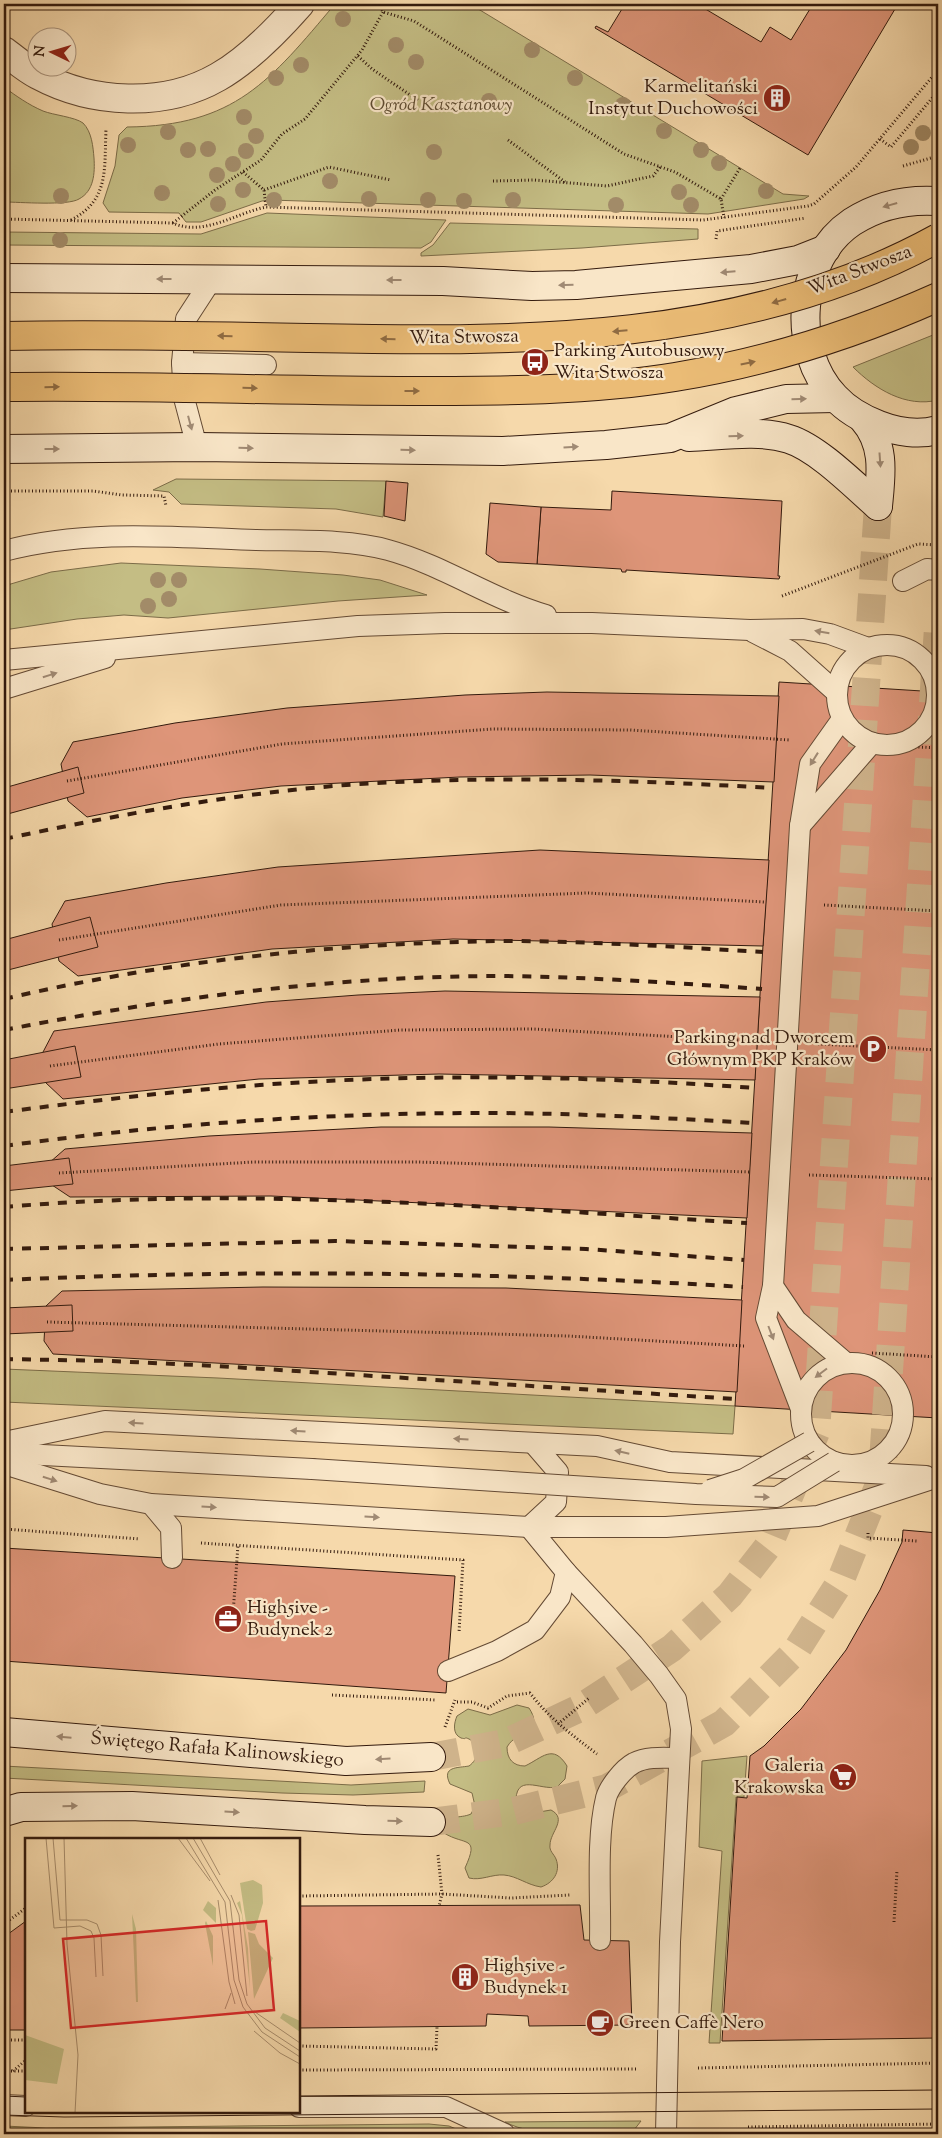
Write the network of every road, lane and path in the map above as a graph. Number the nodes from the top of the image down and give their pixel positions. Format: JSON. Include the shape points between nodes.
{"nodes":[{"id":1,"x":300,"y":4,"type":"edge"},
{"id":2,"x":378,"y":4,"type":"edge"},
{"id":3,"x":383,"y":12,"type":"junction"},
{"id":4,"x":4,"y":51,"type":"edge"},
{"id":5,"x":358,"y":56,"type":"junction"},
{"id":6,"x":938,"y":70,"type":"edge"},
{"id":7,"x":938,"y":91,"type":"edge"},
{"id":8,"x":107,"y":97,"type":"junction"},
{"id":9,"x":419,"y":101,"type":"dead end"},
{"id":10,"x":880,"y":139,"type":"junction"},
{"id":11,"x":508,"y":140,"type":"dead end"},
{"id":12,"x":660,"y":167,"type":"junction"},
{"id":13,"x":740,"y":168,"type":"dead end"},
{"id":14,"x":242,"y":172,"type":"junction"},
{"id":15,"x":391,"y":180,"type":"dead end"},
{"id":16,"x":492,"y":180,"type":"dead end"},
{"id":17,"x":566,"y":182,"type":"junction"},
{"id":18,"x":264,"y":190,"type":"junction"},
{"id":19,"x":721,"y":199,"type":"junction"},
{"id":20,"x":938,"y":201,"type":"edge"},
{"id":21,"x":266,"y":207,"type":"junction"},
{"id":22,"x":724,"y":218,"type":"junction"},
{"id":23,"x":4,"y":219,"type":"edge"},
{"id":24,"x":70,"y":220,"type":"junction"},
{"id":25,"x":173,"y":223,"type":"junction"},
{"id":26,"x":938,"y":238,"type":"edge"},
{"id":27,"x":826,"y":249,"type":"junction"},
{"id":28,"x":4,"y":278,"type":"edge"},
{"id":29,"x":212,"y":280,"type":"junction"},
{"id":30,"x":938,"y":297,"type":"edge"},
{"id":31,"x":4,"y":336,"type":"edge"},
{"id":32,"x":182,"y":363,"type":"junction"},
{"id":33,"x":266,"y":364,"type":"dead end"},
{"id":34,"x":4,"y":387,"type":"edge"},
{"id":35,"x":835,"y":398,"type":"junction"},
{"id":36,"x":863,"y":419,"type":"junction"},
{"id":37,"x":938,"y":430,"type":"edge"},
{"id":38,"x":670,"y":438,"type":"junction"},
{"id":39,"x":197,"y":447,"type":"junction"},
{"id":40,"x":4,"y":450,"type":"edge"},
{"id":41,"x":4,"y":491,"type":"edge"},
{"id":42,"x":167,"y":510,"type":"dead end"},
{"id":43,"x":938,"y":545,"type":"edge"},
{"id":44,"x":4,"y":551,"type":"edge"},
{"id":45,"x":938,"y":570,"type":"edge"},
{"id":46,"x":903,"y":580,"type":"dead end"},
{"id":47,"x":782,"y":596,"type":"dead end"},
{"id":48,"x":546,"y":615,"type":"dead end"},
{"id":49,"x":750,"y":630,"type":"junction"},
{"id":50,"x":146,"y":646,"type":"junction"},
{"id":51,"x":868,"y":648,"type":"junction"},
{"id":52,"x":4,"y":660,"type":"edge"},
{"id":53,"x":4,"y":689,"type":"edge"},
{"id":54,"x":836,"y":692,"type":"junction"},
{"id":55,"x":842,"y":719,"type":"junction"},
{"id":56,"x":792,"y":740,"type":"dead end"},
{"id":57,"x":872,"y":744,"type":"junction"},
{"id":58,"x":899,"y":746,"type":"dead end"},
{"id":59,"x":938,"y":748,"type":"edge"},
{"id":60,"x":67,"y":781,"type":"dead end"},
{"id":61,"x":800,"y":826,"type":"junction"},
{"id":62,"x":772,"y":902,"type":"dead end"},
{"id":63,"x":821,"y":905,"type":"dead end"},
{"id":64,"x":938,"y":911,"type":"edge"},
{"id":65,"x":59,"y":940,"type":"dead end"},
{"id":66,"x":760,"y":1041,"type":"dead end"},
{"id":67,"x":810,"y":1044,"type":"dead end"},
{"id":68,"x":938,"y":1050,"type":"edge"},
{"id":69,"x":50,"y":1066,"type":"dead end"},
{"id":70,"x":752,"y":1172,"type":"dead end"},
{"id":71,"x":59,"y":1174,"type":"dead end"},
{"id":72,"x":801,"y":1174,"type":"dead end"},
{"id":73,"x":938,"y":1179,"type":"edge"},
{"id":74,"x":773,"y":1286,"type":"junction"},
{"id":75,"x":47,"y":1322,"type":"dead end"},
{"id":76,"x":753,"y":1346,"type":"dead end"},
{"id":77,"x":870,"y":1353,"type":"dead end"},
{"id":78,"x":938,"y":1357,"type":"edge"},
{"id":79,"x":845,"y":1362,"type":"junction"},
{"id":80,"x":801,"y":1410,"type":"junction"},
{"id":81,"x":4,"y":1442,"type":"edge"},
{"id":82,"x":809,"y":1442,"type":"junction"},
{"id":83,"x":533,"y":1443,"type":"junction"},
{"id":84,"x":4,"y":1453,"type":"edge"},
{"id":85,"x":834,"y":1462,"type":"junction"},
{"id":86,"x":4,"y":1464,"type":"edge"},
{"id":87,"x":938,"y":1477,"type":"edge"},
{"id":88,"x":696,"y":1494,"type":"junction"},
{"id":89,"x":151,"y":1504,"type":"junction"},
{"id":90,"x":528,"y":1527,"type":"junction"},
{"id":91,"x":4,"y":1529,"type":"edge"},
{"id":92,"x":238,"y":1545,"type":"junction"},
{"id":93,"x":172,"y":1550,"type":"junction"},
{"id":94,"x":566,"y":1572,"type":"junction"},
{"id":95,"x":233,"y":1614,"type":"dead end"},
{"id":96,"x":459,"y":1635,"type":"dead end"},
{"id":97,"x":448,"y":1671,"type":"dead end"},
{"id":98,"x":455,"y":1692,"type":"dead end"},
{"id":99,"x":332,"y":1695,"type":"dead end"},
{"id":100,"x":590,"y":1698,"type":"dead end"},
{"id":101,"x":455,"y":1701,"type":"junction"},
{"id":102,"x":558,"y":1724,"type":"junction"},
{"id":103,"x":4,"y":1732,"type":"edge"},
{"id":104,"x":431,"y":1756,"type":"tunnel mouth"},
{"id":105,"x":680,"y":1758,"type":"junction"},
{"id":106,"x":622,"y":1774,"type":"junction"},
{"id":107,"x":10,"y":1807,"type":"edge"},
{"id":108,"x":431,"y":1822,"type":"tunnel mouth"},
{"id":109,"x":897,"y":1870,"type":"dead end"},
{"id":110,"x":601,"y":1893,"type":"junction"},
{"id":111,"x":300,"y":1896,"type":"edge"},
{"id":112,"x":25,"y":1909,"type":"edge"},
{"id":113,"x":894,"y":1922,"type":"dead end"},
{"id":114,"x":4,"y":1924,"type":"edge"},
{"id":115,"x":600,"y":1940,"type":"dead end"},
{"id":116,"x":437,"y":2027,"type":"dead end"},
{"id":117,"x":4,"y":2040,"type":"edge"},
{"id":118,"x":25,"y":2040,"type":"edge"},
{"id":119,"x":300,"y":2046,"type":"edge"},
{"id":120,"x":25,"y":2061,"type":"edge"},
{"id":121,"x":938,"y":2064,"type":"edge"},
{"id":122,"x":697,"y":2068,"type":"dead end"},
{"id":123,"x":645,"y":2069,"type":"dead end"},
{"id":124,"x":300,"y":2070,"type":"edge"},
{"id":125,"x":4,"y":2071,"type":"edge"},
{"id":126,"x":12,"y":2071,"type":"junction"},
{"id":127,"x":25,"y":2071,"type":"edge"},
{"id":128,"x":4,"y":2105,"type":"edge"},
{"id":129,"x":25,"y":2106,"type":"edge"},
{"id":130,"x":300,"y":2107,"type":"edge"},
{"id":131,"x":938,"y":2124,"type":"edge"},
{"id":132,"x":748,"y":2127,"type":"dead end"},
{"id":133,"x":505,"y":2134,"type":"edge"},
{"id":134,"x":666,"y":2134,"type":"edge"}],
"edges":[{"from":1,"to":8,"type":"street","via":[[279,28],[242,59],[202,85],[156,97]]},
{"from":2,"to":3,"type":"path"},
{"from":3,"to":5,"type":"path"},
{"from":3,"to":12,"type":"path","via":[[414,21],[624,154]]},
{"from":4,"to":8,"type":"street","via":[[38,75],[73,90]]},
{"from":5,"to":9,"type":"path"},
{"from":5,"to":14,"type":"path","via":[[305,119],[282,134],[261,160]]},
{"from":6,"to":10,"type":"path"},
{"from":7,"to":10,"type":"path","via":[[890,148]]},
{"from":8,"to":24,"type":"path","via":[[100,191],[90,208]]},
{"from":10,"to":22,"type":"path","via":[[850,173],[814,204]]},
{"from":11,"to":17,"type":"path"},
{"from":12,"to":17,"type":"path","via":[[653,176],[606,186]]},
{"from":12,"to":19,"type":"path","via":[[675,172]]},
{"from":13,"to":19,"type":"path"},
{"from":14,"to":18,"type":"path"},
{"from":14,"to":25,"type":"path"},
{"from":15,"to":18,"type":"path","via":[[329,167]]},
{"from":16,"to":17,"type":"path"},
{"from":18,"to":21,"type":"path"},
{"from":19,"to":22,"type":"path"},
{"from":20,"to":27,"type":"street","one_way":true,"via":[[886,206],[850,223]]},
{"from":21,"to":22,"type":"path","via":[[703,220]]},
{"from":21,"to":25,"type":"path","via":[[200,228],[183,228]]},
{"from":23,"to":24,"type":"path"},
{"from":24,"to":25,"type":"path"},
{"from":26,"to":31,"type":"main road","name":"Wita Stwosza","one_way":true,"bridge":true,"via":[[882,266],[805,293],[742,311],[640,329],[494,338]]},
{"from":27,"to":29,"type":"street","name":"Wita Stwosza","one_way":true,"via":[[798,260],[751,270],[576,285],[532,286],[443,280]]},
{"from":27,"to":35,"type":"street","via":[[810,282],[805,318],[810,352]]},
{"from":29,"to":28,"type":"street","name":"Wita Stwosza","one_way":true},
{"from":29,"to":32,"type":"lane","via":[[186,319]]},
{"from":34,"to":30,"type":"main road","one_way":true,"bridge":true,"via":[[485,391],[633,382],[717,370],[801,350],[881,322]]},
{"from":32,"to":33,"type":"lane"},
{"from":32,"to":39,"type":"lane","one_way":true,"via":[[184,398]]},
{"from":35,"to":36,"type":"street"},
{"from":38,"to":35,"type":"street","one_way":true,"via":[[736,411],[786,399]]},
{"from":36,"to":37,"type":"street","via":[[898,431]]},
{"from":36,"to":38,"type":"street","via":[[874,435],[880,454],[878,506],[814,451],[790,439],[754,435]]},
{"from":39,"to":38,"type":"street","one_way":true,"via":[[503,451]]},
{"from":40,"to":39,"type":"street","one_way":true},
{"from":41,"to":42,"type":"path","via":[[93,491],[164,496]]},
{"from":43,"to":47,"type":"path","bridge":true,"via":[[918,544]]},
{"from":44,"to":48,"type":"lane","via":[[53,541],[108,537],[338,543],[387,550],[419,561],[527,610]]},
{"from":45,"to":46,"type":"lane","via":[[927,569]]},
{"from":49,"to":50,"type":"lane","via":[[592,622],[446,622],[358,626]]},
{"from":51,"to":49,"type":"lane","one_way":true,"via":[[830,634],[803,629]]},
{"from":49,"to":54,"type":"lane","via":[[790,651]]},
{"from":50,"to":52,"type":"lane"},
{"from":53,"to":50,"type":"lane","one_way":true},
{"from":51,"to":54,"type":"lane","via":[[852,658],[841,673]]},
{"from":51,"to":57,"type":"lane","via":[[884,644],[916,654],[932,672],[938,697],[934,715],[923,731],[908,741],[890,746]]},
{"from":54,"to":55,"type":"lane"},
{"from":55,"to":57,"type":"lane","via":[[855,734]]},
{"from":55,"to":61,"type":"lane","one_way":true,"via":[[810,764]]},
{"from":56,"to":60,"type":"path","via":[[630,730],[493,729],[282,744]]},
{"from":57,"to":61,"type":"lane"},
{"from":58,"to":59,"type":"path"},
{"from":61,"to":74,"type":"lane"},
{"from":62,"to":65,"type":"path","via":[[587,893],[281,905]]},
{"from":63,"to":64,"type":"path"},
{"from":66,"to":69,"type":"path","via":[[533,1029],[400,1030],[219,1044]]},
{"from":67,"to":68,"type":"path"},
{"from":70,"to":71,"type":"path","via":[[418,1162],[254,1162]]},
{"from":72,"to":73,"type":"path"},
{"from":74,"to":79,"type":"lane","via":[[796,1320]]},
{"from":74,"to":80,"type":"lane","one_way":true,"via":[[766,1318]]},
{"from":75,"to":76,"type":"path","via":[[568,1336]]},
{"from":77,"to":78,"type":"path"},
{"from":79,"to":80,"type":"lane","one_way":true,"via":[[814,1378],[805,1393]]},
{"from":79,"to":85,"type":"lane","via":[[867,1365],[887,1376],[897,1388],[904,1418],[893,1445],[873,1462],[860,1465]]},
{"from":80,"to":82,"type":"lane","via":[[802,1426]]},
{"from":83,"to":81,"type":"lane","one_way":true,"via":[[105,1421]]},
{"from":82,"to":85,"type":"lane","via":[[820,1455]]},
{"from":82,"to":88,"type":"lane","bridge":true,"via":[[744,1479]]},
{"from":87,"to":83,"type":"lane","one_way":true,"via":[[670,1462],[597,1446]]},
{"from":83,"to":90,"type":"lane","via":[[558,1472],[556,1502]]},
{"from":84,"to":88,"type":"lane","bridge":true},
{"from":88,"to":85,"type":"lane","one_way":true,"bridge":true,"via":[[777,1497]]},
{"from":86,"to":89,"type":"lane","one_way":true,"via":[[100,1494]]},
{"from":87,"to":90,"type":"lane","via":[[818,1516],[666,1527]]},
{"from":89,"to":90,"type":"lane","one_way":true},
{"from":89,"to":93,"type":"lane","via":[[171,1528]]},
{"from":90,"to":94,"type":"lane"},
{"from":91,"to":93,"type":"path"},
{"from":92,"to":93,"type":"path"},
{"from":92,"to":95,"type":"path"},
{"from":92,"to":96,"type":"path","via":[[463,1560]]},
{"from":94,"to":97,"type":"lane","via":[[560,1597],[535,1630],[497,1651]]},
{"from":94,"to":105,"type":"lane","via":[[633,1644],[676,1699],[681,1729]]},
{"from":98,"to":101,"type":"path"},
{"from":99,"to":101,"type":"path"},
{"from":100,"to":102,"type":"path"},
{"from":101,"to":102,"type":"path","via":[[472,1702],[488,1708],[507,1696],[530,1693]]},
{"from":102,"to":106,"type":"path"},
{"from":104,"to":103,"type":"street","name":"Świętego Rafała Kalinowskiego","one_way":true,"via":[[346,1762]]},
{"from":105,"to":106,"type":"lane","via":[[645,1759],[633,1763]]},
{"from":105,"to":134,"type":"lane","via":[[670,1952]]},
{"from":106,"to":110,"type":"lane","via":[[607,1796],[601,1830]]},
{"from":107,"to":108,"type":"street","one_way":true,"via":[[132,1806]]},
{"from":109,"to":113,"type":"path"},
{"from":110,"to":111,"type":"path","via":[[512,1898],[442,1894]]},
{"from":110,"to":115,"type":"lane"},
{"from":112,"to":114,"type":"path"},
{"from":116,"to":119,"type":"path","via":[[436,2049]]},
{"from":117,"to":118,"type":"path"},
{"from":120,"to":126,"type":"path"},
{"from":121,"to":122,"type":"path"},
{"from":123,"to":124,"type":"path"},
{"from":125,"to":126,"type":"path"},
{"from":126,"to":127,"type":"path"},
{"from":128,"to":129,"type":"lane"},
{"from":130,"to":133,"type":"lane","via":[[446,2107]]},
{"from":131,"to":132,"type":"path"}]}
